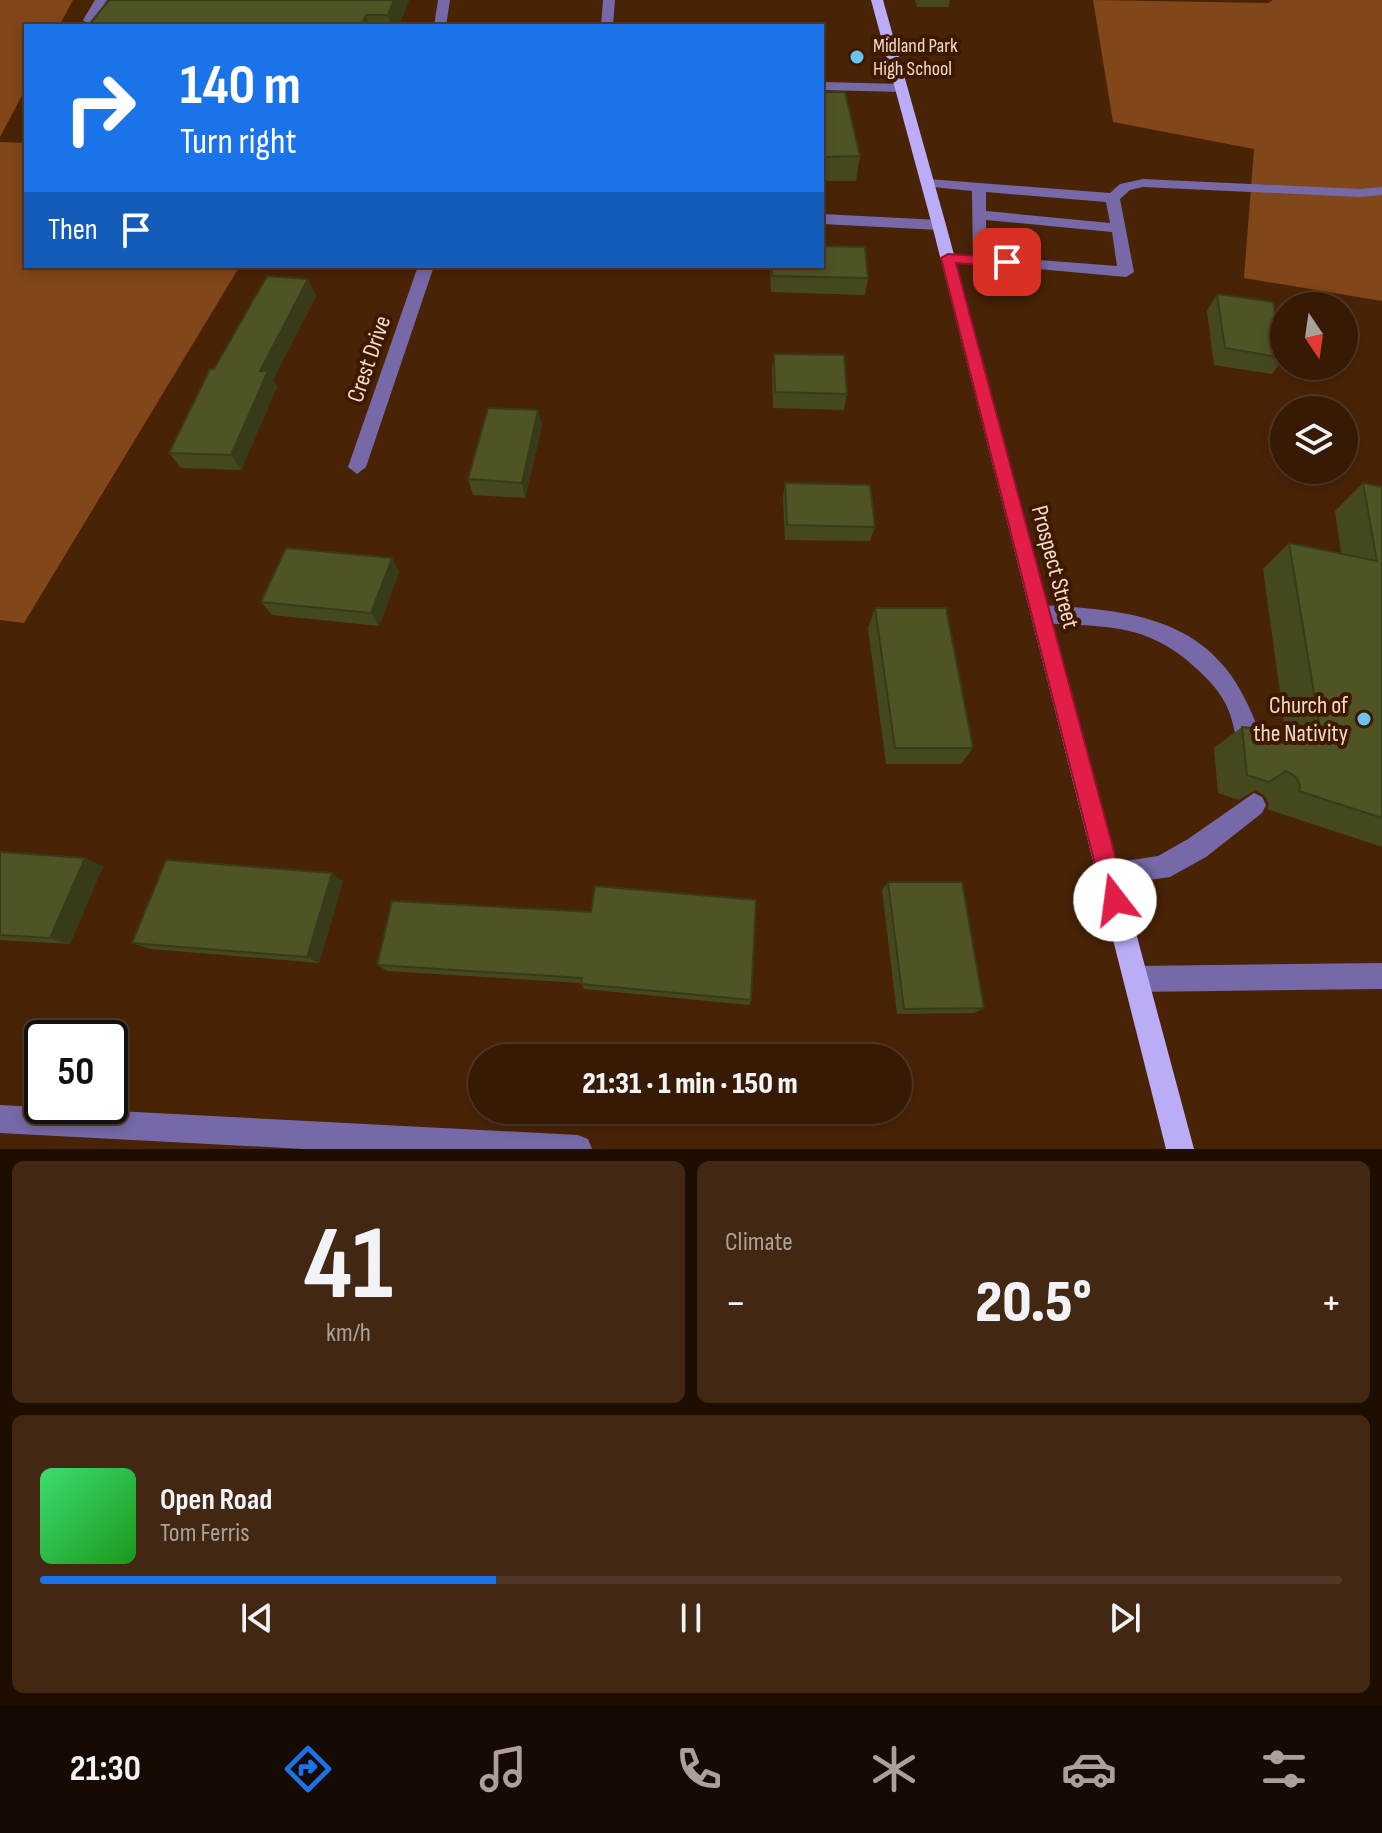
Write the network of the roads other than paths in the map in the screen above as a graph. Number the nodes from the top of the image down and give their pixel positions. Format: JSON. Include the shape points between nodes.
{"nodes":[{"id":1,"x":101,"y":0,"type":"edge"},
{"id":2,"x":444,"y":0,"type":"edge"},
{"id":3,"x":609,"y":0,"type":"edge"},
{"id":4,"x":877,"y":0,"type":"edge"},
{"id":5,"x":89,"y":20,"type":"edge"},
{"id":6,"x":440,"y":24,"type":"edge"},
{"id":7,"x":607,"y":24,"type":"edge"},
{"id":8,"x":824,"y":86,"type":"edge"},
{"id":9,"x":902,"y":88,"type":"junction"},
{"id":10,"x":928,"y":183,"type":"junction"},
{"id":11,"x":979,"y":186,"type":"junction"},
{"id":12,"x":1382,"y":191,"type":"edge"},
{"id":13,"x":1113,"y":198,"type":"junction"},
{"id":14,"x":978,"y":215,"type":"junction"},
{"id":15,"x":824,"y":219,"type":"edge"},
{"id":16,"x":939,"y":225,"type":"junction"},
{"id":17,"x":1118,"y":228,"type":"junction"},
{"id":18,"x":948,"y":258,"type":"junction"},
{"id":19,"x":978,"y":260,"type":"junction"},
{"id":20,"x":425,"y":268,"type":"edge"},
{"id":21,"x":357,"y":467,"type":"dead end"},
{"id":22,"x":1041,"y":614,"type":"junction"},
{"id":23,"x":1250,"y":750,"type":"edge"},
{"id":24,"x":1254,"y":805,"type":"edge"},
{"id":25,"x":1108,"y":874,"type":"junction"},
{"id":26,"x":1382,"y":976,"type":"edge"},
{"id":27,"x":1136,"y":979,"type":"junction"},
{"id":28,"x":0,"y":1119,"type":"edge"},
{"id":29,"x":578,"y":1149,"type":"edge"},
{"id":30,"x":1180,"y":1149,"type":"edge"}],
"edges":[{"from":1,"to":5,"type":"street"},
{"from":2,"to":6,"type":"street"},
{"from":3,"to":7,"type":"street"},
{"from":4,"to":9,"type":"main road","name":"Prospect Street"},
{"from":8,"to":9,"type":"street"},
{"from":9,"to":10,"type":"main road","name":"Prospect Street"},
{"from":10,"to":11,"type":"street"},
{"from":10,"to":16,"type":"main road","name":"Prospect Street"},
{"from":11,"to":13,"type":"street"},
{"from":11,"to":14,"type":"street"},
{"from":12,"to":13,"type":"street","via":[[1143,183],[1125,187]]},
{"from":13,"to":17,"type":"street"},
{"from":14,"to":17,"type":"street"},
{"from":14,"to":19,"type":"street"},
{"from":15,"to":16,"type":"street"},
{"from":16,"to":18,"type":"main road","name":"Prospect Street"},
{"from":17,"to":19,"type":"street","via":[[1126,272]]},
{"from":18,"to":19,"type":"street"},
{"from":18,"to":22,"type":"main road","name":"Prospect Street"},
{"from":20,"to":21,"type":"street","name":"Crest Drive"},
{"from":22,"to":23,"type":"street","via":[[1109,619],[1155,628],[1180,640],[1227,682]]},
{"from":22,"to":25,"type":"main road","name":"Prospect Street"},
{"from":24,"to":25,"type":"street","via":[[1161,868]]},
{"from":25,"to":27,"type":"main road","name":"Prospect Street"},
{"from":26,"to":27,"type":"street"},
{"from":27,"to":30,"type":"main road","name":"Prospect Street"},
{"from":28,"to":29,"type":"street"}]}
